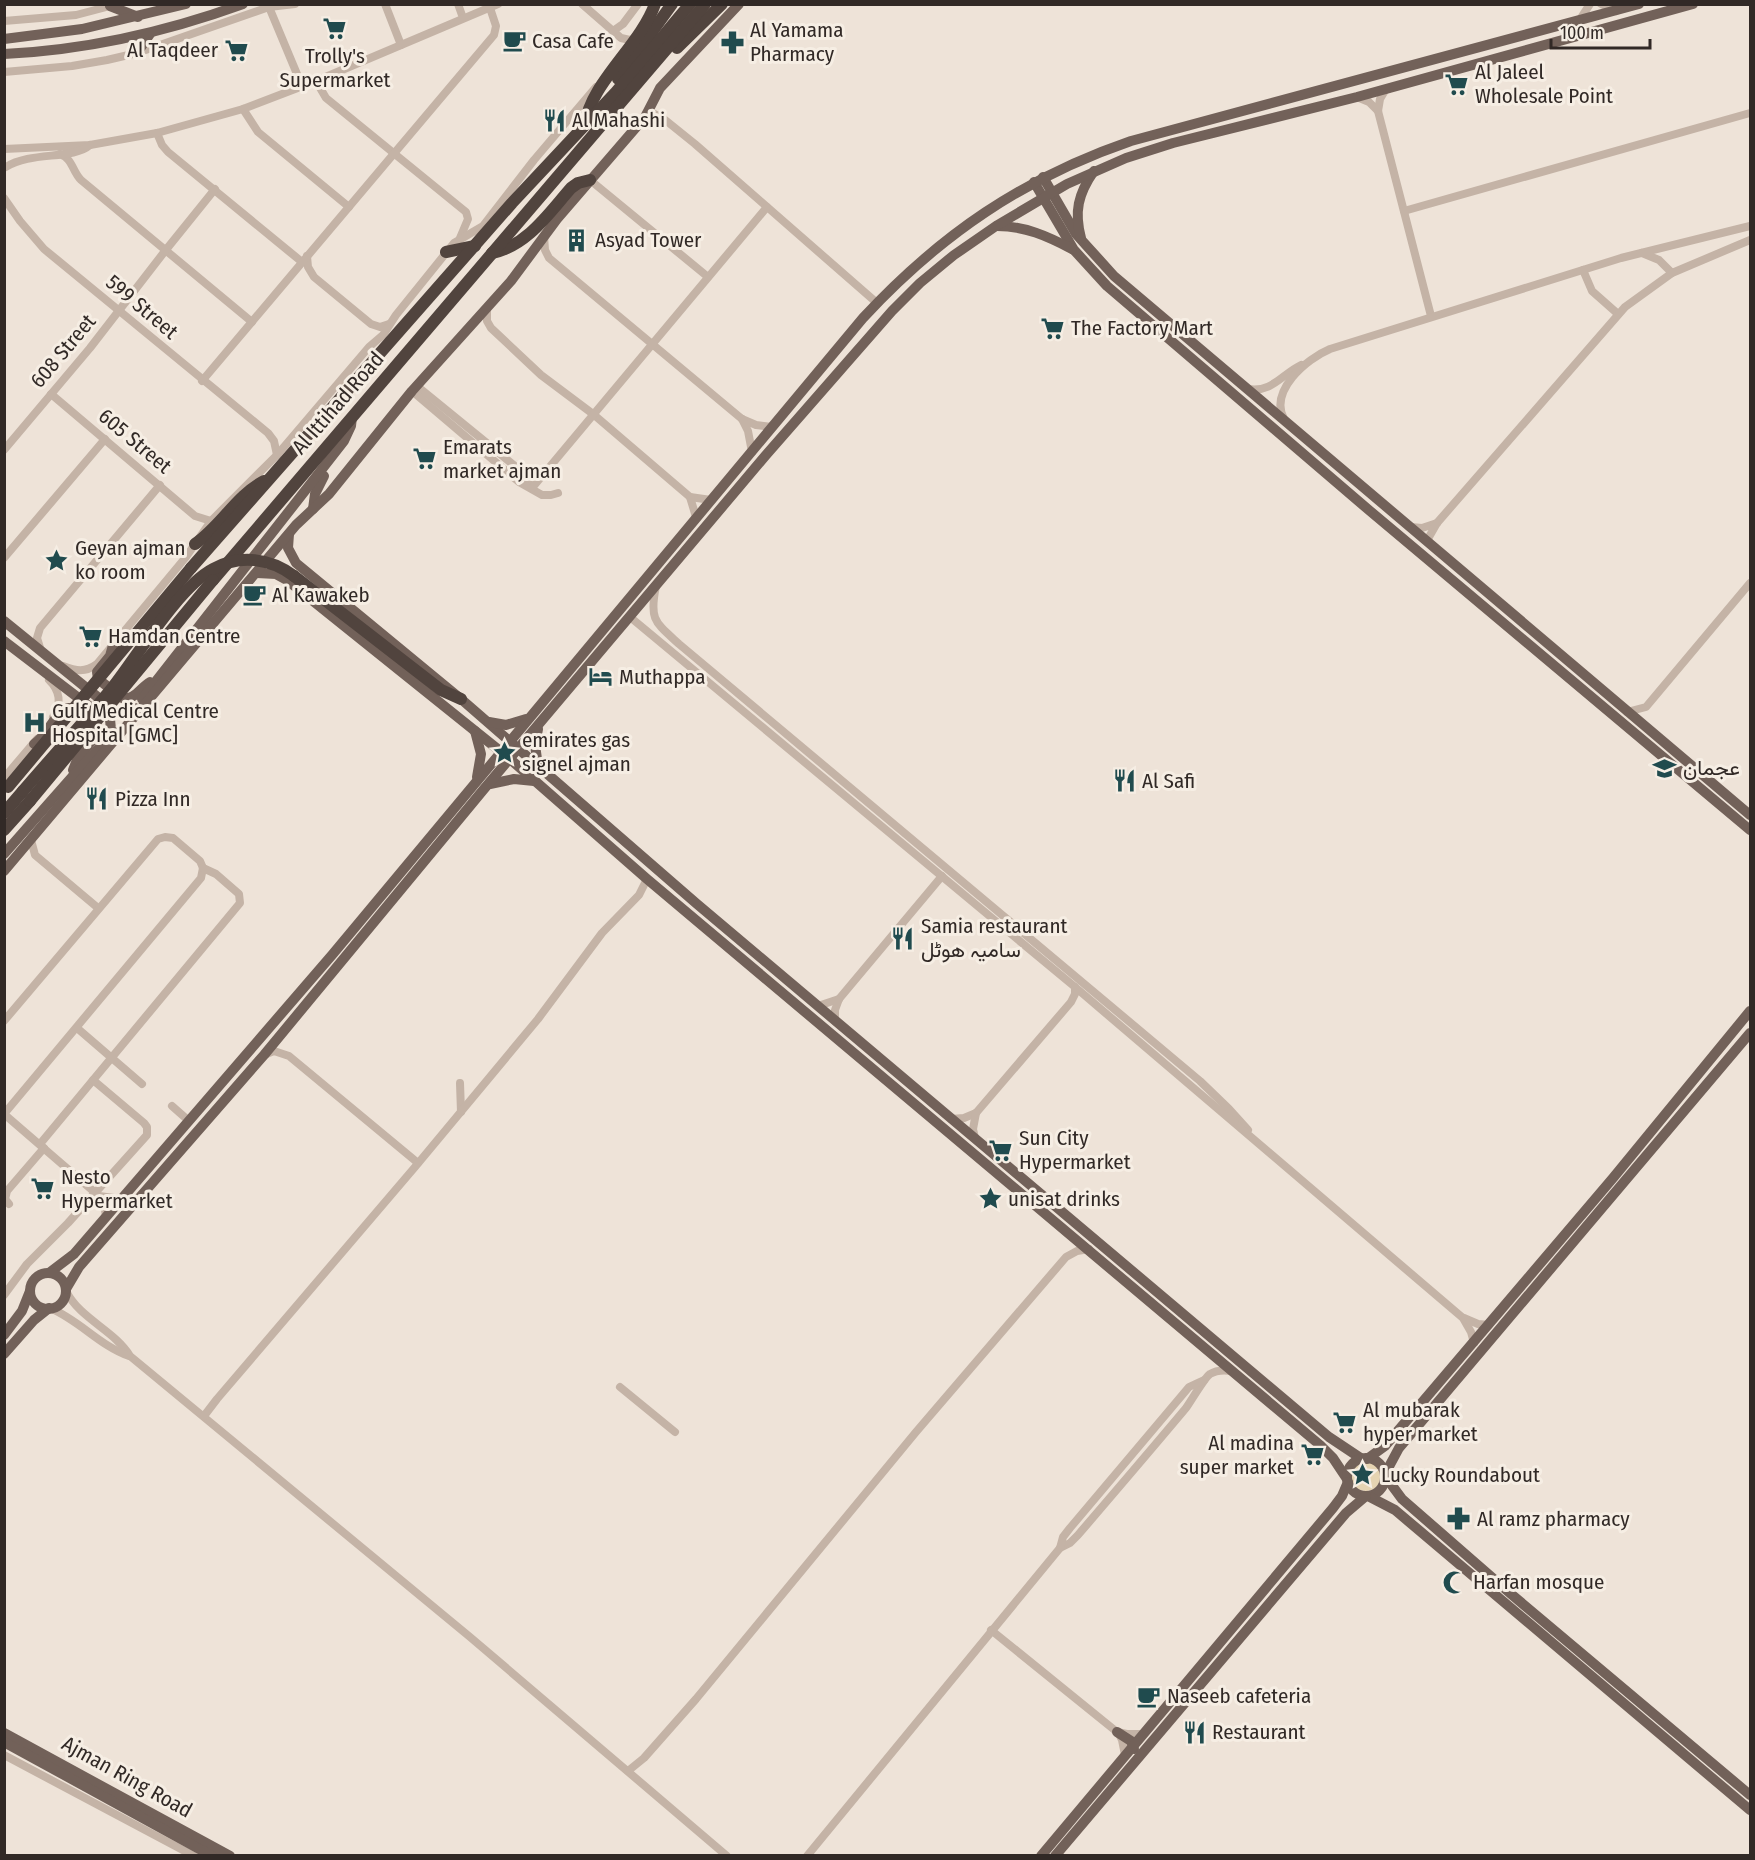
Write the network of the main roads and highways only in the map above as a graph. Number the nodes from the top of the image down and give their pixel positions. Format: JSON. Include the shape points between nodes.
{"nodes":[{"id":1,"x":186,"y":4,"type":"edge"},
{"id":2,"x":243,"y":4,"type":"edge"},
{"id":3,"x":655,"y":4,"type":"edge"},
{"id":4,"x":672,"y":4,"type":"edge"},
{"id":5,"x":722,"y":4,"type":"edge"},
{"id":6,"x":740,"y":4,"type":"edge"},
{"id":7,"x":1639,"y":4,"type":"edge"},
{"id":8,"x":1693,"y":4,"type":"edge"},
{"id":9,"x":114,"y":5,"type":"edge"},
{"id":10,"x":695,"y":7,"type":"edge"},
{"id":11,"x":140,"y":17,"type":"junction"},
{"id":12,"x":150,"y":34,"type":"junction"},
{"id":13,"x":4,"y":39,"type":"edge"},
{"id":14,"x":1473,"y":50,"type":"junction"},
{"id":15,"x":137,"y":53,"type":"road end"},
{"id":16,"x":4,"y":54,"type":"edge"},
{"id":17,"x":1403,"y":84,"type":"junction"},
{"id":18,"x":632,"y":88,"type":"junction"},
{"id":19,"x":616,"y":92,"type":"junction"},
{"id":20,"x":585,"y":126,"type":"junction"},
{"id":21,"x":1094,"y":171,"type":"junction"},
{"id":22,"x":1039,"y":180,"type":"junction"},
{"id":23,"x":586,"y":185,"type":"junction"},
{"id":24,"x":1047,"y":196,"type":"junction"},
{"id":25,"x":996,"y":226,"type":"junction"},
{"id":26,"x":475,"y":246,"type":"junction"},
{"id":27,"x":1078,"y":246,"type":"junction"},
{"id":28,"x":446,"y":252,"type":"road end"},
{"id":29,"x":492,"y":253,"type":"junction"},
{"id":30,"x":352,"y":417,"type":"junction"},
{"id":31,"x":337,"y":450,"type":"junction"},
{"id":32,"x":273,"y":477,"type":"junction"},
{"id":33,"x":313,"y":509,"type":"junction"},
{"id":34,"x":1370,"y":511,"type":"junction"},
{"id":35,"x":289,"y":534,"type":"junction"},
{"id":36,"x":198,"y":538,"type":"road end"},
{"id":37,"x":1425,"y":540,"type":"junction"},
{"id":38,"x":293,"y":560,"type":"junction"},
{"id":39,"x":257,"y":573,"type":"junction"},
{"id":40,"x":280,"y":575,"type":"junction"},
{"id":41,"x":243,"y":588,"type":"junction"},
{"id":42,"x":222,"y":597,"type":"junction"},
{"id":43,"x":4,"y":621,"type":"edge"},
{"id":44,"x":4,"y":632,"type":"edge"},
{"id":45,"x":26,"y":640,"type":"junction"},
{"id":46,"x":9,"y":644,"type":"edge"},
{"id":47,"x":113,"y":645,"type":"road end"},
{"id":48,"x":1550,"y":662,"type":"junction"},
{"id":49,"x":155,"y":680,"type":"junction"},
{"id":50,"x":1598,"y":685,"type":"junction"},
{"id":51,"x":461,"y":699,"type":"junction"},
{"id":52,"x":135,"y":708,"type":"junction"},
{"id":53,"x":109,"y":714,"type":"junction"},
{"id":54,"x":536,"y":719,"type":"junction"},
{"id":55,"x":486,"y":721,"type":"junction"},
{"id":56,"x":474,"y":731,"type":"junction"},
{"id":57,"x":109,"y":737,"type":"junction"},
{"id":58,"x":34,"y":744,"type":"road end"},
{"id":59,"x":514,"y":745,"type":"junction"},
{"id":60,"x":505,"y":756,"type":"junction"},
{"id":61,"x":538,"y":766,"type":"junction"},
{"id":62,"x":72,"y":777,"type":"junction"},
{"id":63,"x":535,"y":782,"type":"junction"},
{"id":64,"x":475,"y":783,"type":"junction"},
{"id":65,"x":6,"y":785,"type":"edge"},
{"id":66,"x":488,"y":786,"type":"junction"},
{"id":67,"x":27,"y":796,"type":"junction"},
{"id":68,"x":4,"y":813,"type":"edge"},
{"id":69,"x":1750,"y":815,"type":"edge"},
{"id":70,"x":4,"y":830,"type":"edge"},
{"id":71,"x":1750,"y":830,"type":"edge"},
{"id":72,"x":4,"y":854,"type":"edge"},
{"id":73,"x":4,"y":871,"type":"edge"},
{"id":74,"x":647,"y":879,"type":"junction"},
{"id":75,"x":697,"y":904,"type":"junction"},
{"id":76,"x":1750,"y":1011,"type":"edge"},
{"id":77,"x":1750,"y":1033,"type":"edge"},
{"id":78,"x":1613,"y":1178,"type":"junction"},
{"id":79,"x":1609,"y":1202,"type":"junction"},
{"id":80,"x":1043,"y":1211,"type":"junction"},
{"id":81,"x":1577,"y":1218,"type":"junction"},
{"id":82,"x":1089,"y":1235,"type":"junction"},
{"id":83,"x":1570,"y":1245,"type":"junction"},
{"id":84,"x":49,"y":1273,"type":"junction"},
{"id":85,"x":30,"y":1290,"type":"junction"},
{"id":86,"x":66,"y":1290,"type":"junction"},
{"id":87,"x":49,"y":1308,"type":"junction"},
{"id":88,"x":4,"y":1335,"type":"edge"},
{"id":89,"x":4,"y":1354,"type":"edge"},
{"id":90,"x":1365,"y":1459,"type":"junction"},
{"id":91,"x":1385,"y":1475,"type":"junction"},
{"id":92,"x":1348,"y":1480,"type":"junction"},
{"id":93,"x":1367,"y":1496,"type":"junction"},
{"id":94,"x":4,"y":1732,"type":"edge"},
{"id":95,"x":1117,"y":1732,"type":"road end"},
{"id":96,"x":4,"y":1742,"type":"edge"},
{"id":97,"x":1133,"y":1745,"type":"junction"},
{"id":98,"x":1128,"y":1760,"type":"junction"},
{"id":99,"x":1750,"y":1795,"type":"edge"},
{"id":100,"x":1750,"y":1809,"type":"edge"},
{"id":101,"x":212,"y":1856,"type":"edge"},
{"id":102,"x":230,"y":1856,"type":"edge"},
{"id":103,"x":1041,"y":1856,"type":"edge"},
{"id":104,"x":1055,"y":1856,"type":"edge"}],
"edges":[{"from":1,"to":11,"type":"main road"},
{"from":2,"to":12,"type":"main road"},
{"from":3,"to":20,"type":"highway","via":[[590,104]]},
{"from":4,"to":19,"type":"highway","via":[[620,75]]},
{"from":5,"to":18,"type":"highway","via":[[653,76]]},
{"from":6,"to":23,"type":"main road","via":[[663,84],[649,111]]},
{"from":7,"to":14,"type":"main road"},
{"from":8,"to":17,"type":"main road"},
{"from":9,"to":11,"type":"main road"},
{"from":10,"to":18,"type":"highway","name":"Al Ittihad Road"},
{"from":10,"to":19,"type":"highway","name":"Al Ittihad Road"},
{"from":11,"to":13,"type":"main road","via":[[73,31]]},
{"from":12,"to":15,"type":"main road"},
{"from":12,"to":16,"type":"main road","via":[[73,48]]},
{"from":14,"to":17,"type":"main road","via":[[1409,72]]},
{"from":14,"to":22,"type":"main road","via":[[1153,134],[1087,157]]},
{"from":17,"to":21,"type":"main road","via":[[1173,144]]},
{"from":18,"to":29,"type":"highway","name":"Al Ittihad Road"},
{"from":19,"to":20,"type":"highway","name":"Al Ittihad Road"},
{"from":20,"to":26,"type":"highway","name":"Al Ittihad Road"},
{"from":21,"to":24,"type":"main road"},
{"from":21,"to":27,"type":"main road","via":[[1077,207]]},
{"from":22,"to":24,"type":"main road"},
{"from":22,"to":54,"type":"main road","via":[[950,236],[877,303],[696,517]]},
{"from":23,"to":29,"type":"highway","via":[[578,183],[571,188],[519,242]]},
{"from":23,"to":33,"type":"main road","via":[[487,310]]},
{"from":24,"to":25,"type":"main road"},
{"from":24,"to":27,"type":"main road","via":[[1068,223]]},
{"from":25,"to":27,"type":"main road","via":[[1031,230]]},
{"from":25,"to":54,"type":"main road","via":[[935,270],[899,304],[630,617]]},
{"from":26,"to":28,"type":"highway"},
{"from":26,"to":32,"type":"highway","name":"Al Ittihad Road"},
{"from":27,"to":34,"type":"main road","via":[[1107,286]]},
{"from":27,"to":37,"type":"main road"},
{"from":29,"to":30,"type":"highway","name":"Al Ittihad Road"},
{"from":30,"to":31,"type":"main road","via":[[349,431]]},
{"from":30,"to":67,"type":"highway","name":"Al Ittihad Road","bridge":true},
{"from":31,"to":33,"type":"main road","via":[[316,489]]},
{"from":31,"to":42,"type":"main road"},
{"from":32,"to":36,"type":"highway","via":[[253,488],[208,533]]},
{"from":32,"to":65,"type":"highway","name":"Al Ittihad Road","bridge":true},
{"from":33,"to":35,"type":"main road"},
{"from":34,"to":37,"type":"main road","via":[[1381,513],[1413,538]]},
{"from":34,"to":48,"type":"main road"},
{"from":35,"to":38,"type":"main road","via":[[288,548]]},
{"from":35,"to":39,"type":"main road"},
{"from":37,"to":50,"type":"main road"},
{"from":38,"to":40,"type":"main road","via":[[283,564]]},
{"from":38,"to":51,"type":"main road"},
{"from":39,"to":40,"type":"main road"},
{"from":39,"to":41,"type":"main road"},
{"from":40,"to":56,"type":"main road"},
{"from":41,"to":42,"type":"main road"},
{"from":41,"to":73,"type":"main road"},
{"from":42,"to":49,"type":"main road"},
{"from":43,"to":45,"type":"main road"},
{"from":44,"to":45,"type":"main road","via":[[19,644]]},
{"from":45,"to":53,"type":"main road","via":[[100,699]]},
{"from":46,"to":53,"type":"main road","via":[[93,709]]},
{"from":47,"to":49,"type":"main road","via":[[110,656],[97,672],[100,681],[126,699]]},
{"from":48,"to":50,"type":"main road","via":[[1564,660]]},
{"from":48,"to":71,"type":"main road"},
{"from":49,"to":52,"type":"main road"},
{"from":50,"to":69,"type":"main road"},
{"from":51,"to":55,"type":"main road"},
{"from":51,"to":67,"type":"highway","bridge":true,"via":[[441,690],[294,576],[271,563],[228,562],[202,576],[179,599]]},
{"from":52,"to":53,"type":"main road"},
{"from":52,"to":57,"type":"main road"},
{"from":53,"to":57,"type":"main road"},
{"from":54,"to":55,"type":"main road","via":[[501,725]]},
{"from":54,"to":59,"type":"main road"},
{"from":54,"to":61,"type":"main road"},
{"from":55,"to":59,"type":"main road"},
{"from":56,"to":60,"type":"main road"},
{"from":56,"to":64,"type":"main road","via":[[481,754]]},
{"from":57,"to":62,"type":"main road"},
{"from":58,"to":62,"type":"main road","via":[[65,710],[76,710],[98,733],[75,764]]},
{"from":59,"to":60,"type":"main road"},
{"from":59,"to":61,"type":"main road"},
{"from":60,"to":63,"type":"main road"},
{"from":60,"to":64,"type":"main road"},
{"from":60,"to":66,"type":"main road"},
{"from":61,"to":75,"type":"main road"},
{"from":62,"to":72,"type":"main road"},
{"from":63,"to":66,"type":"main road","via":[[507,779]]},
{"from":63,"to":74,"type":"main road"},
{"from":64,"to":84,"type":"main road","via":[[333,955],[106,1217],[69,1259]]},
{"from":66,"to":86,"type":"main road","via":[[264,1055],[79,1267]]},
{"from":67,"to":68,"type":"highway"},
{"from":67,"to":70,"type":"highway","name":"Al Ittihad Road"},
{"from":74,"to":75,"type":"main road","via":[[660,878]]},
{"from":74,"to":80,"type":"main road"},
{"from":75,"to":82,"type":"main road"},
{"from":76,"to":78,"type":"main road"},
{"from":77,"to":79,"type":"main road"},
{"from":78,"to":79,"type":"main road","via":[[1600,1197],[1603,1203]]},
{"from":78,"to":81,"type":"main road"},
{"from":79,"to":83,"type":"main road"},
{"from":80,"to":82,"type":"main road","via":[[1081,1236]]},
{"from":80,"to":92,"type":"main road","via":[[1320,1445]]},
{"from":81,"to":83,"type":"main road","via":[[1583,1223]]},
{"from":81,"to":90,"type":"main road","via":[[1385,1446]]},
{"from":82,"to":90,"type":"main road","via":[[1329,1437]]},
{"from":83,"to":91,"type":"main road","via":[[1399,1448]]},
{"from":84,"to":85,"type":"main road","via":[[37,1276]]},
{"from":84,"to":86,"type":"main road","via":[[60,1278]]},
{"from":85,"to":87,"type":"main road","via":[[37,1305]]},
{"from":85,"to":88,"type":"main road","via":[[22,1311]]},
{"from":86,"to":87,"type":"main road","via":[[60,1304]]},
{"from":87,"to":89,"type":"main road"},
{"from":90,"to":91,"type":"main road","via":[[1379,1463]]},
{"from":90,"to":92,"type":"main road","via":[[1353,1464]]},
{"from":91,"to":93,"type":"main road","via":[[1379,1492]]},
{"from":91,"to":99,"type":"main road","via":[[1410,1507]]},
{"from":92,"to":93,"type":"main road","via":[[1354,1492]]},
{"from":92,"to":97,"type":"main road","via":[[1333,1508]]},
{"from":93,"to":98,"type":"main road","via":[[1346,1514]]},
{"from":93,"to":100,"type":"main road","via":[[1395,1510]]},
{"from":94,"to":102,"type":"main road","name":"Ajman Ring Road"},
{"from":95,"to":97,"type":"main road"},
{"from":96,"to":101,"type":"main road","name":"Ajman Ring Road"},
{"from":97,"to":98,"type":"main road"},
{"from":98,"to":103,"type":"main road"},
{"from":98,"to":104,"type":"main road"}]}
